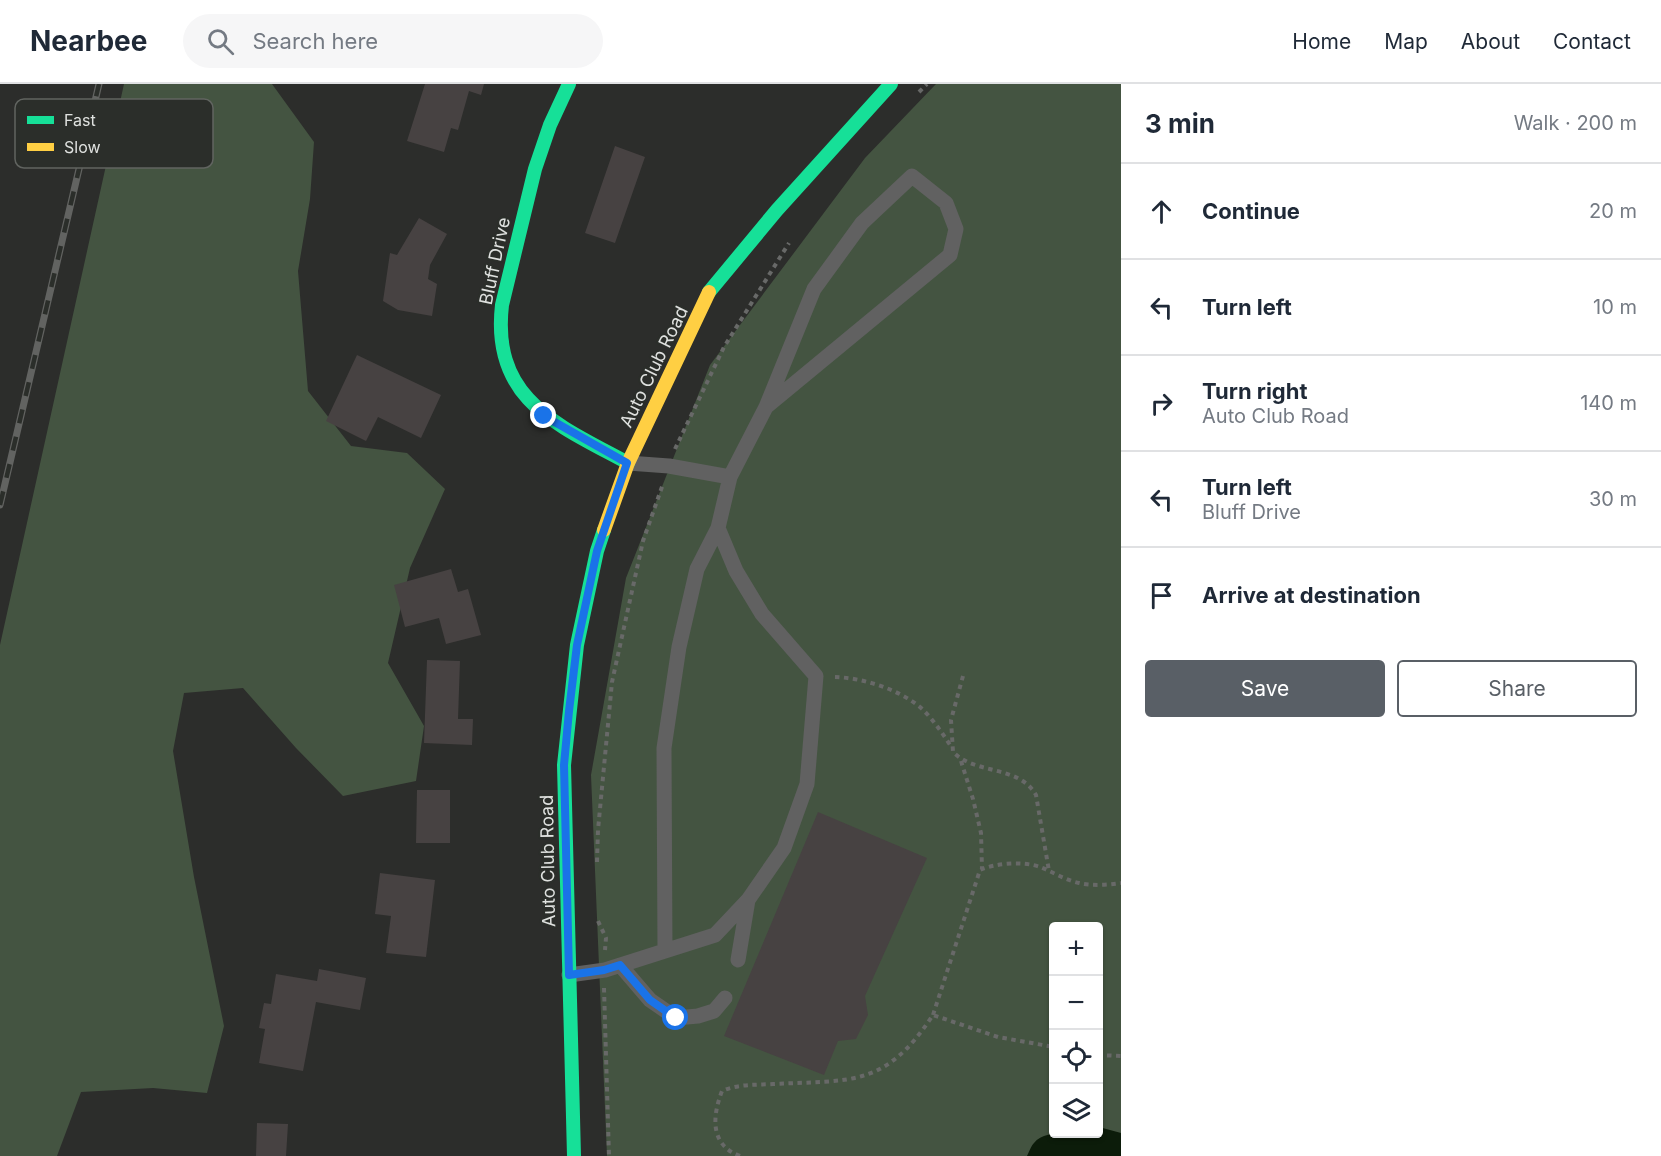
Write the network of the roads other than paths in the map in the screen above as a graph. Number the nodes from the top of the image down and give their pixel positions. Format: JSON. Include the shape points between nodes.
{"nodes":[{"id":1,"x":569,"y":84,"type":"edge"},
{"id":2,"x":891,"y":84,"type":"edge"},
{"id":3,"x":766,"y":407,"type":"junction"},
{"id":4,"x":627,"y":463,"type":"junction"},
{"id":5,"x":730,"y":477,"type":"junction"},
{"id":6,"x":718,"y":528,"type":"junction"},
{"id":7,"x":748,"y":900,"type":"junction"},
{"id":8,"x":664,"y":951,"type":"junction"},
{"id":9,"x":738,"y":960,"type":"dead end"},
{"id":10,"x":620,"y":965,"type":"junction"},
{"id":11,"x":569,"y":975,"type":"junction"},
{"id":12,"x":725,"y":998,"type":"dead end"},
{"id":13,"x":574,"y":1156,"type":"edge"}],
"edges":[{"from":1,"to":4,"type":"street","name":"Bluff Drive","via":[[539,157],[520,226],[502,302],[501,333],[507,364],[522,393],[544,416]]},
{"from":2,"to":4,"type":"street","name":"Auto Club Road","via":[[710,291]]},
{"from":3,"to":3,"type":"lane","via":[[950,255],[956,230],[946,203],[912,176],[862,223],[814,289]]},
{"from":3,"to":5,"type":"lane"},
{"from":4,"to":5,"type":"lane"},
{"from":4,"to":11,"type":"street","name":"Auto Club Road","via":[[597,551],[577,645],[569,711],[564,765]]},
{"from":5,"to":6,"type":"lane"},
{"from":6,"to":7,"type":"lane","via":[[736,571],[762,614],[816,676],[807,784],[784,848]]},
{"from":6,"to":8,"type":"lane","via":[[697,568],[679,647],[664,748]]},
{"from":7,"to":8,"type":"lane","via":[[715,935]]},
{"from":7,"to":9,"type":"lane"},
{"from":8,"to":10,"type":"lane"},
{"from":10,"to":11,"type":"lane"},
{"from":10,"to":12,"type":"lane","via":[[650,1000],[676,1018],[714,1011]]},
{"from":11,"to":13,"type":"street","name":"Auto Club Road"}]}
